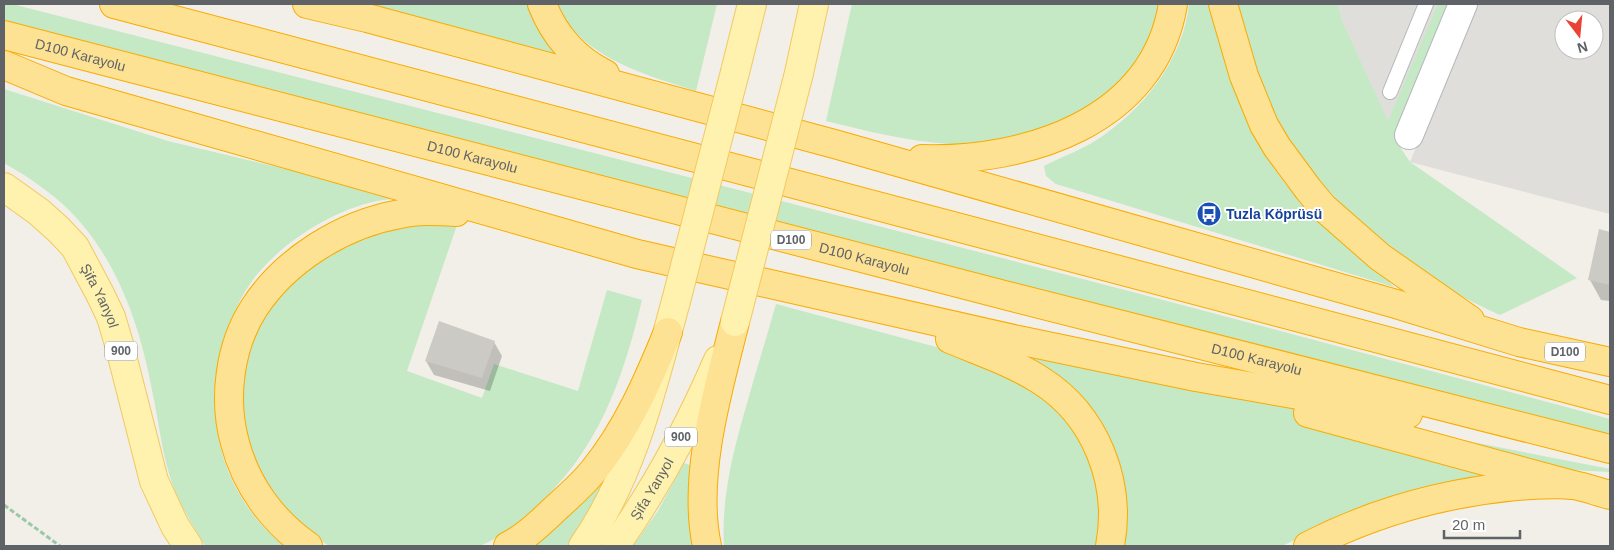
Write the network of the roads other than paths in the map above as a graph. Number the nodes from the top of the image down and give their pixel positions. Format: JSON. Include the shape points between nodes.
{"nodes":[{"id":1,"x":114,"y":4,"type":"edge"},
{"id":2,"x":307,"y":4,"type":"edge"},
{"id":3,"x":542,"y":4,"type":"edge"},
{"id":4,"x":752,"y":4,"type":"edge"},
{"id":5,"x":814,"y":4,"type":"edge"},
{"id":6,"x":1172,"y":4,"type":"edge"},
{"id":7,"x":1223,"y":4,"type":"edge"},
{"id":8,"x":1426,"y":4,"type":"edge"},
{"id":9,"x":1463,"y":4,"type":"edge"},
{"id":10,"x":4,"y":35,"type":"edge"},
{"id":11,"x":4,"y":65,"type":"edge"},
{"id":12,"x":1390,"y":92,"type":"dead end"},
{"id":13,"x":667,"y":98,"type":"junction"},
{"id":14,"x":1409,"y":135,"type":"dead end"},
{"id":15,"x":838,"y":145,"type":"junction"},
{"id":16,"x":4,"y":186,"type":"edge"},
{"id":17,"x":544,"y":228,"type":"junction"},
{"id":18,"x":828,"y":297,"type":"junction"},
{"id":19,"x":734,"y":322,"type":"junction"},
{"id":20,"x":668,"y":332,"type":"junction"},
{"id":21,"x":1519,"y":342,"type":"junction"},
{"id":22,"x":1108,"y":359,"type":"junction"},
{"id":23,"x":1610,"y":362,"type":"edge"},
{"id":24,"x":1610,"y":400,"type":"edge"},
{"id":25,"x":1579,"y":441,"type":"junction"},
{"id":26,"x":1610,"y":449,"type":"edge"},
{"id":27,"x":1574,"y":485,"type":"junction"},
{"id":28,"x":1610,"y":495,"type":"edge"},
{"id":29,"x":188,"y":546,"type":"edge"},
{"id":30,"x":308,"y":546,"type":"edge"},
{"id":31,"x":508,"y":546,"type":"edge"},
{"id":32,"x":583,"y":546,"type":"edge"},
{"id":33,"x":615,"y":546,"type":"edge"},
{"id":34,"x":707,"y":546,"type":"edge"},
{"id":35,"x":1110,"y":546,"type":"edge"},
{"id":36,"x":1308,"y":546,"type":"edge"}],
"edges":[{"from":1,"to":24,"type":"highway","number":"D100"},
{"from":2,"to":13,"type":"highway"},
{"from":3,"to":13,"type":"highway","via":[[561,40],[594,68]]},
{"from":4,"to":20,"type":"main road","bridge":true},
{"from":5,"to":19,"type":"main road","name":"Şifa Yanyol","bridge":true},
{"from":6,"to":15,"type":"highway","via":[[1164,39],[1139,80],[1101,116],[1079,128],[1030,148],[946,160],[888,156]]},
{"from":7,"to":21,"type":"highway","via":[[1244,76],[1264,125],[1323,207],[1380,256],[1464,318]]},
{"from":8,"to":12,"type":"lane"},
{"from":9,"to":14,"type":"street"},
{"from":10,"to":25,"type":"highway","name":"D100 Karayolu","number":"D100"},
{"from":11,"to":17,"type":"highway","via":[[66,90]]},
{"from":13,"to":15,"type":"highway","number":"D100"},
{"from":15,"to":21,"type":"highway","number":"D100"},
{"from":16,"to":29,"type":"main road","name":"Şifa Yanyol","number":"900","via":[[39,212],[75,247],[100,294],[119,344],[154,481]]},
{"from":17,"to":18,"type":"highway","via":[[638,254]]},
{"from":17,"to":30,"type":"highway","via":[[473,213],[425,211],[372,221],[345,231],[316,248],[272,285],[254,308],[235,355],[229,405],[232,431],[244,468],[260,498],[294,537]]},
{"from":18,"to":22,"type":"highway"},
{"from":18,"to":35,"type":"highway","via":[[998,357],[1056,392],[1071,406],[1096,440],[1104,459],[1112,498]]},
{"from":19,"to":33,"type":"main road","name":"Şifa Yanyol","number":"900","via":[[708,384],[675,449]]},
{"from":19,"to":34,"type":"highway","via":[[718,388],[705,470],[703,515]]},
{"from":20,"to":31,"type":"highway","via":[[641,394],[594,471],[538,525]]},
{"from":20,"to":32,"type":"main road","via":[[638,434],[620,480]]},
{"from":21,"to":23,"type":"highway","number":"D100"},
{"from":22,"to":25,"type":"highway","via":[[1290,394]]},
{"from":22,"to":27,"type":"highway"},
{"from":25,"to":26,"type":"highway","name":"D100 Karayolu","number":"D100"},
{"from":27,"to":28,"type":"highway"},
{"from":27,"to":36,"type":"highway","via":[[1503,487],[1428,501],[1376,517]]}]}
